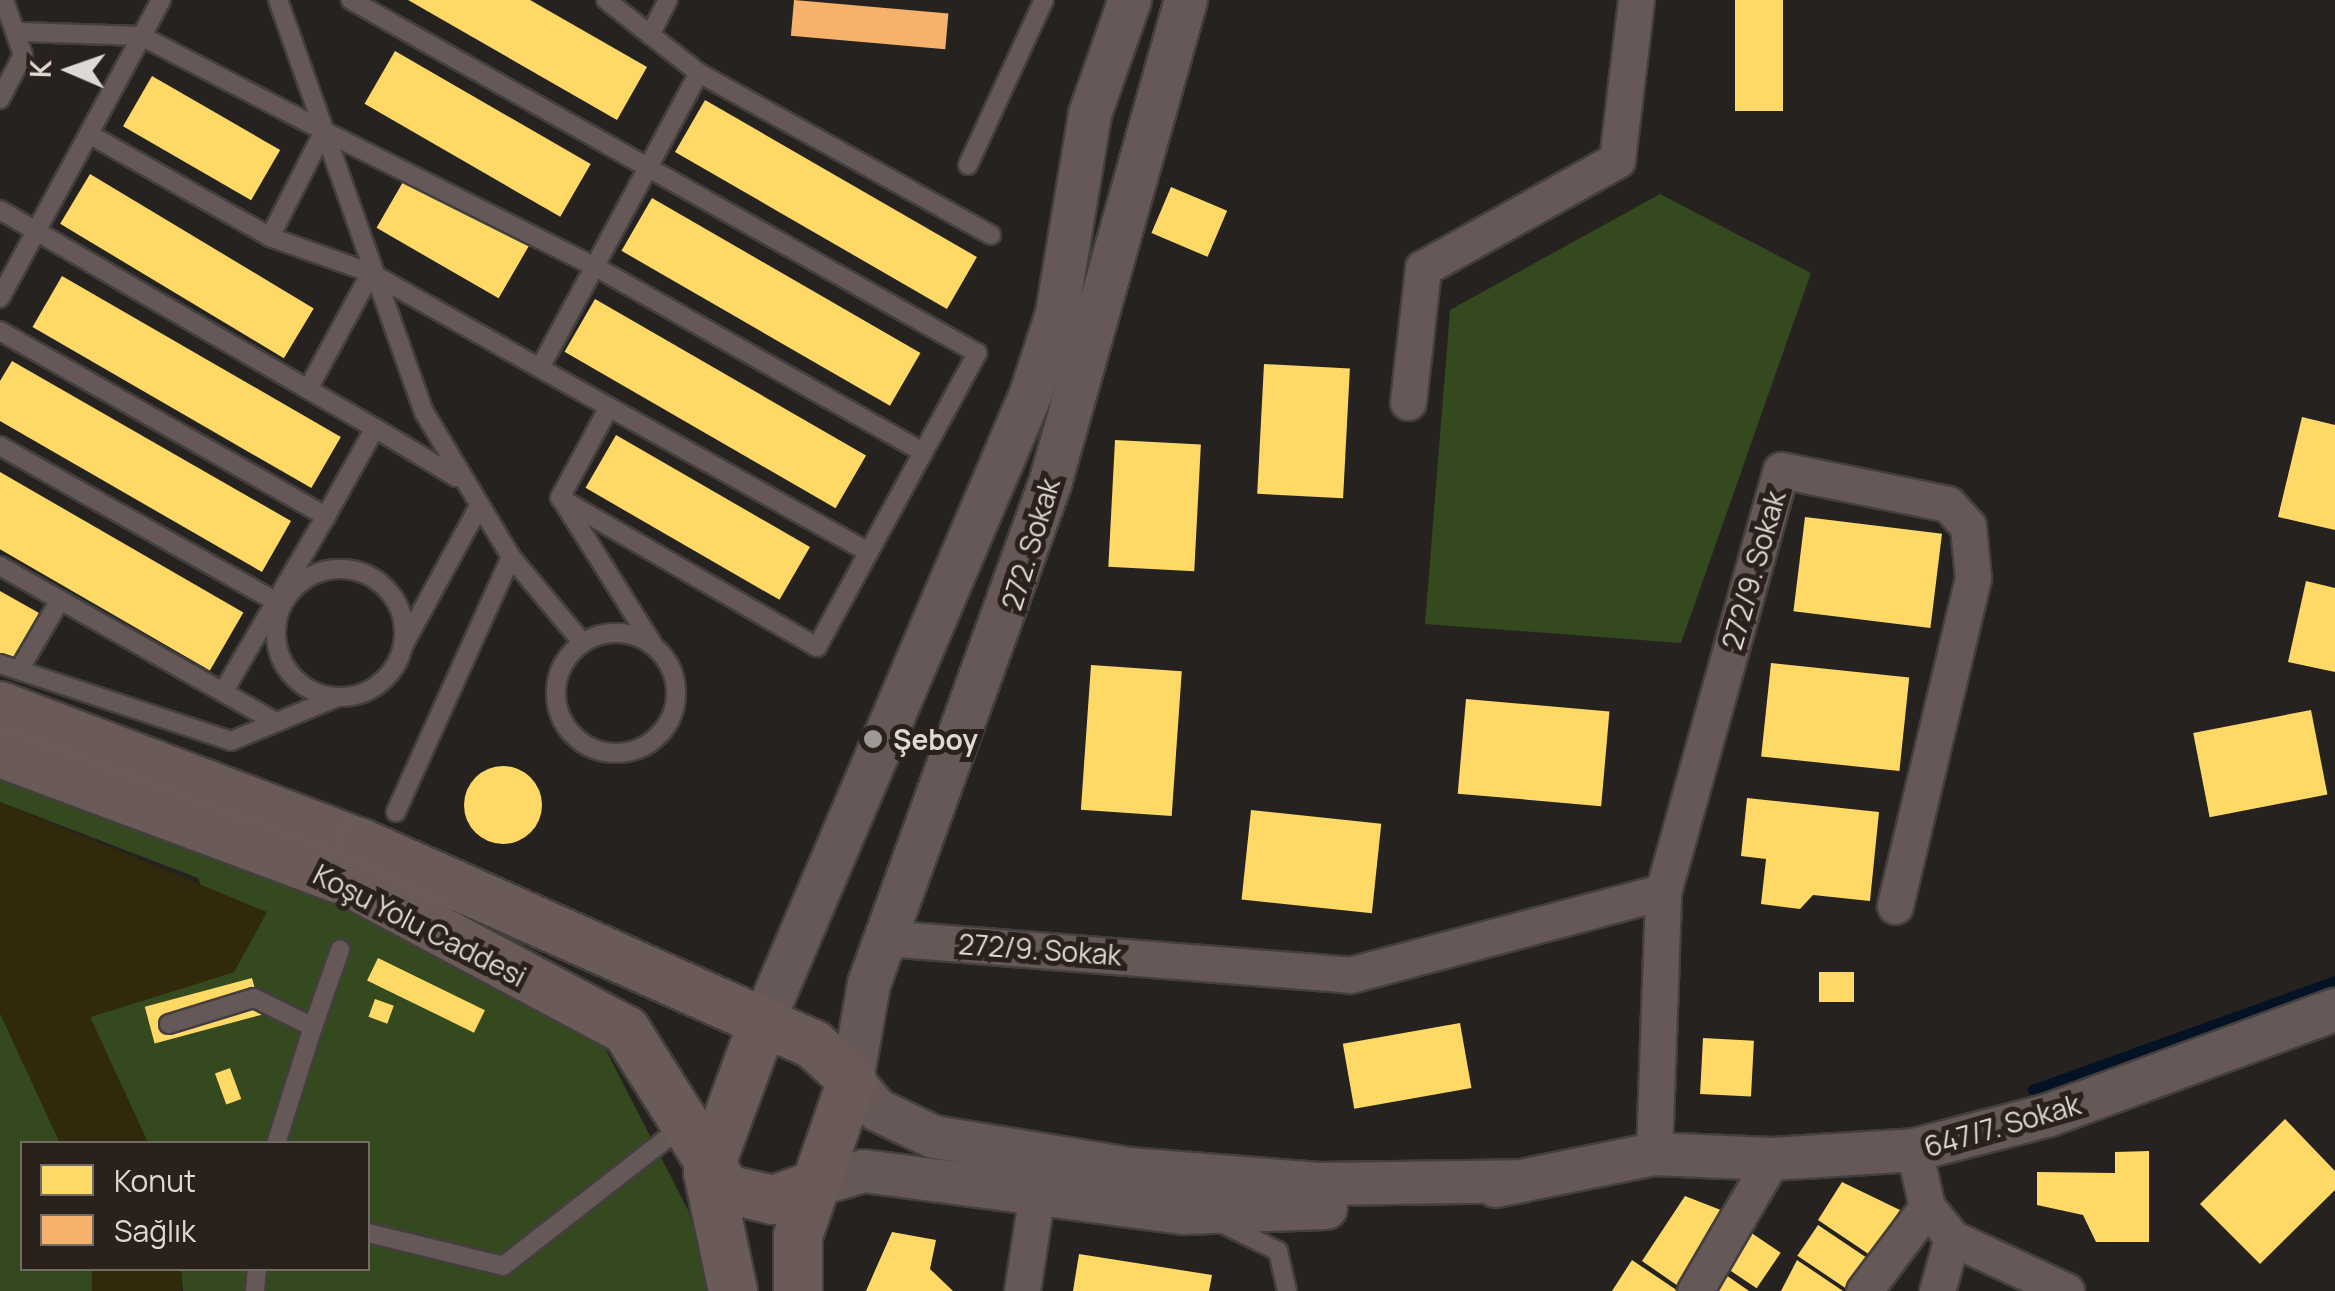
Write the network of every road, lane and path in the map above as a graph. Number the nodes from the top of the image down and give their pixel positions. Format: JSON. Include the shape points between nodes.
{"nodes":[{"id":1,"x":4,"y":0,"type":"edge"},
{"id":2,"x":161,"y":0,"type":"edge"},
{"id":3,"x":278,"y":0,"type":"edge"},
{"id":4,"x":351,"y":0,"type":"edge"},
{"id":5,"x":606,"y":0,"type":"edge"},
{"id":6,"x":668,"y":0,"type":"edge"},
{"id":7,"x":1044,"y":0,"type":"edge"},
{"id":8,"x":1130,"y":0,"type":"edge"},
{"id":9,"x":1186,"y":0,"type":"edge"},
{"id":10,"x":1636,"y":0,"type":"edge"},
{"id":11,"x":22,"y":32,"type":"junction"},
{"id":12,"x":650,"y":35,"type":"junction"},
{"id":13,"x":142,"y":36,"type":"junction"},
{"id":14,"x":699,"y":73,"type":"junction"},
{"id":15,"x":0,"y":99,"type":"edge"},
{"id":16,"x":324,"y":131,"type":"junction"},
{"id":17,"x":89,"y":134,"type":"junction"},
{"id":18,"x":968,"y":165,"type":"dead end"},
{"id":19,"x":648,"y":167,"type":"junction"},
{"id":20,"x":0,"y":210,"type":"edge"},
{"id":21,"x":36,"y":232,"type":"junction"},
{"id":22,"x":991,"y":235,"type":"dead end"},
{"id":23,"x":270,"y":237,"type":"junction"},
{"id":24,"x":594,"y":266,"type":"junction"},
{"id":25,"x":371,"y":273,"type":"junction"},
{"id":26,"x":0,"y":298,"type":"edge"},
{"id":27,"x":0,"y":331,"type":"edge"},
{"id":28,"x":540,"y":368,"type":"junction"},
{"id":29,"x":308,"y":390,"type":"junction"},
{"id":30,"x":1408,"y":402,"type":"dead end"},
{"id":31,"x":1048,"y":404,"type":"junction"},
{"id":32,"x":609,"y":407,"type":"junction"},
{"id":33,"x":375,"y":428,"type":"junction"},
{"id":34,"x":0,"y":446,"type":"edge"},
{"id":35,"x":923,"y":452,"type":"junction"},
{"id":36,"x":458,"y":478,"type":"junction"},
{"id":37,"x":560,"y":498,"type":"junction"},
{"id":38,"x":478,"y":508,"type":"junction"},
{"id":39,"x":326,"y":516,"type":"junction"},
{"id":40,"x":868,"y":552,"type":"junction"},
{"id":41,"x":511,"y":557,"type":"junction"},
{"id":42,"x":0,"y":566,"type":"edge"},
{"id":43,"x":60,"y":600,"type":"junction"},
{"id":44,"x":279,"y":603,"type":"junction"},
{"id":45,"x":582,"y":642,"type":"junction"},
{"id":46,"x":655,"y":647,"type":"junction"},
{"id":47,"x":402,"y":649,"type":"junction"},
{"id":48,"x":0,"y":664,"type":"edge"},
{"id":49,"x":10,"y":688,"type":"edge"},
{"id":50,"x":223,"y":692,"type":"junction"},
{"id":51,"x":338,"y":697,"type":"junction"},
{"id":52,"x":276,"y":722,"type":"junction"},
{"id":53,"x":0,"y":753,"type":"edge"},
{"id":54,"x":396,"y":812,"type":"dead end"},
{"id":55,"x":1663,"y":892,"type":"junction"},
{"id":56,"x":1895,"y":906,"type":"dead end"},
{"id":57,"x":885,"y":938,"type":"junction"},
{"id":58,"x":340,"y":950,"type":"dead end"},
{"id":59,"x":2335,"y":1010,"type":"edge"},
{"id":60,"x":170,"y":1024,"type":"dead end"},
{"id":61,"x":762,"y":1026,"type":"junction"},
{"id":62,"x":313,"y":1027,"type":"junction"},
{"id":63,"x":852,"y":1080,"type":"junction"},
{"id":64,"x":683,"y":1126,"type":"junction"},
{"id":65,"x":277,"y":1141,"type":"edge"},
{"id":66,"x":1914,"y":1150,"type":"junction"},
{"id":67,"x":1654,"y":1154,"type":"junction"},
{"id":68,"x":1772,"y":1160,"type":"junction"},
{"id":69,"x":708,"y":1172,"type":"junction"},
{"id":70,"x":1522,"y":1181,"type":"junction"},
{"id":71,"x":812,"y":1186,"type":"junction"},
{"id":72,"x":1037,"y":1193,"type":"junction"},
{"id":73,"x":1927,"y":1206,"type":"junction"},
{"id":74,"x":1204,"y":1212,"type":"junction"},
{"id":75,"x":370,"y":1233,"type":"edge"},
{"id":76,"x":1952,"y":1238,"type":"junction"},
{"id":77,"x":733,"y":1291,"type":"edge"},
{"id":78,"x":798,"y":1291,"type":"edge"},
{"id":79,"x":1022,"y":1291,"type":"edge"},
{"id":80,"x":1287,"y":1291,"type":"edge"},
{"id":81,"x":1695,"y":1291,"type":"edge"},
{"id":82,"x":1864,"y":1291,"type":"edge"},
{"id":83,"x":1937,"y":1291,"type":"edge"},
{"id":84,"x":2066,"y":1291,"type":"edge"}],
"edges":[{"from":1,"to":11,"type":"lane"},
{"from":2,"to":13,"type":"lane"},
{"from":3,"to":16,"type":"lane"},
{"from":4,"to":19,"type":"lane"},
{"from":5,"to":12,"type":"lane"},
{"from":6,"to":12,"type":"lane"},
{"from":7,"to":18,"type":"lane"},
{"from":8,"to":31,"type":"street","name":"272. Sokak","via":[[1090,114]]},
{"from":9,"to":31,"type":"street","name":"272. Sokak"},
{"from":10,"to":30,"type":"street","via":[[1618,160],[1423,268]]},
{"from":11,"to":13,"type":"lane"},
{"from":11,"to":15,"type":"lane","via":[[17,76]]},
{"from":12,"to":14,"type":"lane"},
{"from":13,"to":16,"type":"lane"},
{"from":13,"to":17,"type":"lane"},
{"from":14,"to":19,"type":"lane"},
{"from":14,"to":22,"type":"lane"},
{"from":16,"to":23,"type":"lane"},
{"from":16,"to":24,"type":"lane"},
{"from":16,"to":25,"type":"lane"},
{"from":17,"to":21,"type":"lane"},
{"from":17,"to":23,"type":"lane"},
{"from":19,"to":24,"type":"lane"},
{"from":19,"to":35,"type":"lane","via":[[977,353]]},
{"from":20,"to":21,"type":"lane"},
{"from":21,"to":26,"type":"lane"},
{"from":21,"to":29,"type":"lane"},
{"from":23,"to":25,"type":"lane"},
{"from":24,"to":28,"type":"lane"},
{"from":24,"to":35,"type":"lane"},
{"from":25,"to":28,"type":"lane"},
{"from":25,"to":29,"type":"lane"},
{"from":25,"to":36,"type":"lane"},
{"from":27,"to":39,"type":"lane"},
{"from":28,"to":32,"type":"lane"},
{"from":29,"to":33,"type":"lane"},
{"from":31,"to":57,"type":"street","name":"272. Sokak","via":[[1010,614]]},
{"from":31,"to":61,"type":"street","name":"272. Sokak"},
{"from":32,"to":37,"type":"lane"},
{"from":32,"to":40,"type":"lane"},
{"from":33,"to":36,"type":"lane"},
{"from":33,"to":39,"type":"lane"},
{"from":34,"to":44,"type":"lane"},
{"from":35,"to":40,"type":"lane"},
{"from":36,"to":38,"type":"lane"},
{"from":37,"to":40,"type":"lane","via":[[817,648]]},
{"from":37,"to":46,"type":"lane"},
{"from":38,"to":41,"type":"lane"},
{"from":38,"to":47,"type":"lane"},
{"from":39,"to":44,"type":"lane"},
{"from":41,"to":45,"type":"lane"},
{"from":41,"to":54,"type":"lane"},
{"from":42,"to":43,"type":"lane"},
{"from":43,"to":49,"type":"lane"},
{"from":43,"to":50,"type":"lane"},
{"from":44,"to":47,"type":"lane","via":[[330,569],[371,576],[398,607]]},
{"from":44,"to":50,"type":"lane"},
{"from":44,"to":51,"type":"lane","via":[[285,666],[317,693]]},
{"from":45,"to":46,"type":"lane","via":[[620,632]]},
{"from":45,"to":46,"type":"lane","via":[[559,672],[558,712],[583,744],[622,753],[670,720],[674,680]]},
{"from":47,"to":51,"type":"lane","via":[[378,684]]},
{"from":48,"to":49,"type":"lane"},
{"from":49,"to":52,"type":"lane","via":[[231,741]]},
{"from":49,"to":61,"type":"main road","name":"Koşu Yolu Caddesi"},
{"from":50,"to":52,"type":"lane"},
{"from":51,"to":52,"type":"lane"},
{"from":53,"to":64,"type":"main road","name":"Koşu Yolu Caddesi","via":[[354,885],[626,1030]]},
{"from":55,"to":56,"type":"street","name":"272/9. Sokak","via":[[1781,470],[1948,504],[1968,526],[1972,578]]},
{"from":55,"to":57,"type":"street","name":"272/9. Sokak","via":[[1350,975]]},
{"from":55,"to":67,"type":"street","name":"272/9. Sokak"},
{"from":57,"to":63,"type":"street","name":"272. Sokak"},
{"from":58,"to":62,"type":"lane"},
{"from":59,"to":66,"type":"street","name":"647/7. Sokak","via":[[2049,1114]]},
{"from":60,"to":62,"type":"lane","via":[[254,998]]},
{"from":61,"to":63,"type":"main road","via":[[813,1044]]},
{"from":61,"to":69,"type":"main road","name":"272. Sokak"},
{"from":62,"to":65,"type":"lane"},
{"from":63,"to":70,"type":"street","via":[[876,1110],[934,1137],[1130,1169],[1318,1184]]},
{"from":63,"to":71,"type":"main road","name":"272. Sokak"},
{"from":64,"to":69,"type":"main road","name":"Koşu Yolu Caddesi"},
{"from":64,"to":75,"type":"lane","via":[[503,1266]]},
{"from":66,"to":68,"type":"street","name":"647/7. Sokak"},
{"from":66,"to":73,"type":"street"},
{"from":67,"to":68,"type":"street","name":"647/7. Sokak"},
{"from":67,"to":70,"type":"street","name":"647/7. Sokak"},
{"from":68,"to":81,"type":"street"},
{"from":69,"to":71,"type":"main road","via":[[741,1198],[773,1200]]},
{"from":69,"to":77,"type":"main road"},
{"from":70,"to":74,"type":"street","via":[[1377,1206]]},
{"from":71,"to":72,"type":"street","via":[[864,1171]]},
{"from":71,"to":78,"type":"main road","name":"272. Sokak","via":[[798,1236]]},
{"from":72,"to":74,"type":"street"},
{"from":72,"to":79,"type":"street"},
{"from":73,"to":76,"type":"street"},
{"from":73,"to":82,"type":"street"},
{"from":74,"to":80,"type":"lane","via":[[1278,1251]]},
{"from":76,"to":83,"type":"street"},
{"from":76,"to":84,"type":"street"}]}
